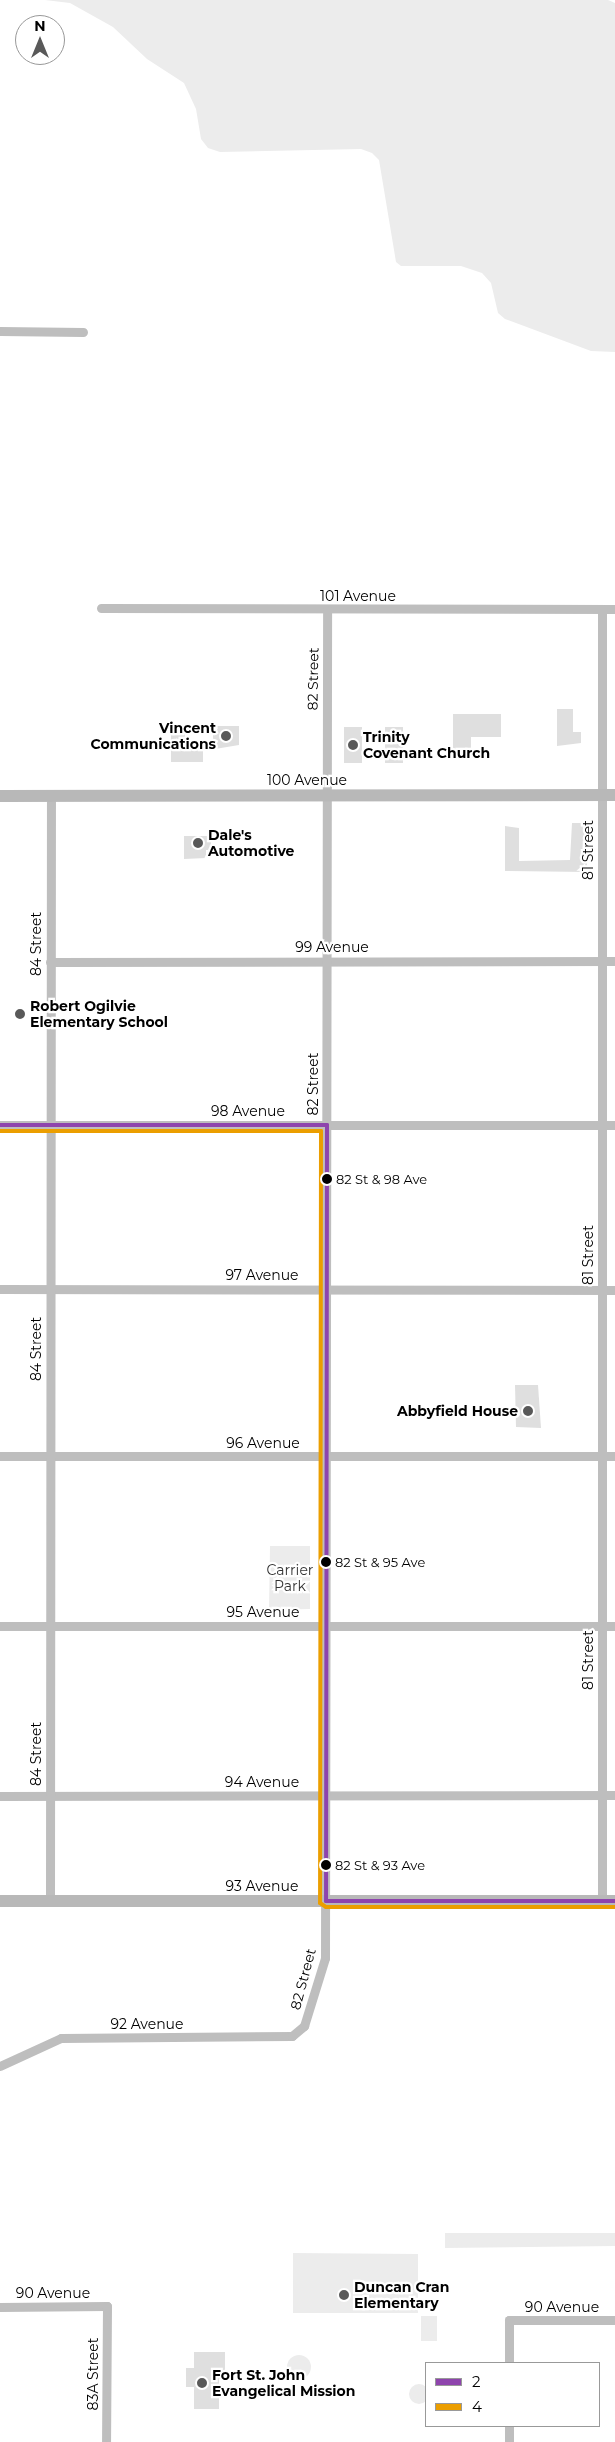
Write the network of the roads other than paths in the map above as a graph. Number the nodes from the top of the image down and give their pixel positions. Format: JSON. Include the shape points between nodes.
{"nodes":[{"id":1,"x":0,"y":331,"type":"edge"},
{"id":2,"x":83,"y":332,"type":"dead end"},
{"id":3,"x":100,"y":608,"type":"dead end"},
{"id":4,"x":602,"y":609,"type":"junction"},
{"id":5,"x":615,"y":609,"type":"edge"},
{"id":6,"x":327,"y":610,"type":"junction"},
{"id":7,"x":326,"y":795,"type":"junction"},
{"id":8,"x":608,"y":795,"type":"edge"},
{"id":9,"x":0,"y":796,"type":"edge"},
{"id":10,"x":51,"y":796,"type":"junction"},
{"id":11,"x":326,"y":961,"type":"junction"},
{"id":12,"x":602,"y":961,"type":"junction"},
{"id":13,"x":615,"y":961,"type":"edge"},
{"id":14,"x":50,"y":962,"type":"junction"},
{"id":15,"x":0,"y":1125,"type":"edge"},
{"id":16,"x":50,"y":1125,"type":"junction"},
{"id":17,"x":327,"y":1125,"type":"junction"},
{"id":18,"x":602,"y":1125,"type":"junction"},
{"id":19,"x":615,"y":1125,"type":"edge"},
{"id":20,"x":0,"y":1289,"type":"edge"},
{"id":21,"x":50,"y":1289,"type":"junction"},
{"id":22,"x":327,"y":1289,"type":"junction"},
{"id":23,"x":602,"y":1290,"type":"junction"},
{"id":24,"x":615,"y":1290,"type":"edge"},
{"id":25,"x":0,"y":1456,"type":"edge"},
{"id":26,"x":51,"y":1456,"type":"junction"},
{"id":27,"x":326,"y":1456,"type":"junction"},
{"id":28,"x":602,"y":1456,"type":"junction"},
{"id":29,"x":615,"y":1456,"type":"edge"},
{"id":30,"x":0,"y":1626,"type":"edge"},
{"id":31,"x":50,"y":1626,"type":"junction"},
{"id":32,"x":327,"y":1626,"type":"junction"},
{"id":33,"x":602,"y":1626,"type":"junction"},
{"id":34,"x":615,"y":1626,"type":"edge"},
{"id":35,"x":327,"y":1795,"type":"junction"},
{"id":36,"x":602,"y":1795,"type":"junction"},
{"id":37,"x":615,"y":1795,"type":"edge"},
{"id":38,"x":0,"y":1796,"type":"edge"},
{"id":39,"x":50,"y":1796,"type":"junction"},
{"id":40,"x":0,"y":1901,"type":"edge"},
{"id":41,"x":326,"y":1901,"type":"junction"},
{"id":42,"x":609,"y":1901,"type":"edge"},
{"id":43,"x":50,"y":1902,"type":"junction"},
{"id":44,"x":299,"y":2032,"type":"joint"},
{"id":45,"x":0,"y":2066,"type":"edge"},
{"id":46,"x":0,"y":2306,"type":"edge"},
{"id":47,"x":107,"y":2306,"type":"joint"},
{"id":48,"x":615,"y":2320,"type":"edge"},
{"id":49,"x":509,"y":2362,"type":"edge"},
{"id":50,"x":509,"y":2427,"type":"edge"},
{"id":51,"x":106,"y":2442,"type":"edge"},
{"id":52,"x":509,"y":2442,"type":"edge"}],
"edges":[{"from":1,"to":2,"type":"street"},
{"from":3,"to":6,"type":"street","name":"101 Avenue"},
{"from":4,"to":5,"type":"street","name":"101 Avenue"},
{"from":4,"to":6,"type":"street","name":"101 Avenue"},
{"from":4,"to":8,"type":"street","name":"81 Street"},
{"from":6,"to":7,"type":"street","name":"82 Street"},
{"from":7,"to":8,"type":"main road","name":"100 Avenue"},
{"from":7,"to":10,"type":"main road","name":"100 Avenue"},
{"from":7,"to":11,"type":"street","name":"82 Street"},
{"from":8,"to":12,"type":"street","name":"81 Street"},
{"from":9,"to":10,"type":"main road","name":"100 Avenue"},
{"from":10,"to":14,"type":"street","name":"84 Street"},
{"from":11,"to":12,"type":"street","name":"99 Avenue"},
{"from":11,"to":14,"type":"street","name":"99 Avenue"},
{"from":11,"to":17,"type":"street","name":"82 Street"},
{"from":12,"to":13,"type":"street","name":"99 Avenue"},
{"from":12,"to":18,"type":"street","name":"81 Street"},
{"from":14,"to":16,"type":"street","name":"84 Street"},
{"from":15,"to":16,"type":"street","name":"98 Avenue"},
{"from":16,"to":17,"type":"street","name":"98 Avenue"},
{"from":16,"to":21,"type":"street","name":"84 Street"},
{"from":17,"to":18,"type":"street","name":"98 Avenue"},
{"from":17,"to":22,"type":"street","name":"82 Street"},
{"from":18,"to":19,"type":"street","name":"98 Avenue"},
{"from":18,"to":23,"type":"street","name":"81 Street"},
{"from":20,"to":21,"type":"street","name":"97 Avenue"},
{"from":21,"to":22,"type":"street","name":"97 Avenue"},
{"from":21,"to":26,"type":"street","name":"84 Street"},
{"from":22,"to":23,"type":"street","name":"97 Avenue"},
{"from":22,"to":27,"type":"street","name":"82 Street"},
{"from":23,"to":24,"type":"street","name":"97 Avenue"},
{"from":23,"to":28,"type":"street","name":"81 Street"},
{"from":25,"to":26,"type":"street","name":"96 Avenue"},
{"from":26,"to":27,"type":"street","name":"96 Avenue"},
{"from":26,"to":31,"type":"street","name":"84 Street"},
{"from":27,"to":28,"type":"street","name":"96 Avenue"},
{"from":27,"to":32,"type":"street","name":"82 Street"},
{"from":28,"to":29,"type":"street","name":"96 Avenue"},
{"from":28,"to":33,"type":"street","name":"81 Street"},
{"from":30,"to":31,"type":"street","name":"95 Avenue"},
{"from":31,"to":32,"type":"street","name":"95 Avenue"},
{"from":31,"to":39,"type":"street","name":"84 Street"},
{"from":32,"to":33,"type":"street","name":"95 Avenue"},
{"from":32,"to":35,"type":"street","name":"82 Street"},
{"from":33,"to":34,"type":"street","name":"95 Avenue"},
{"from":33,"to":36,"type":"street","name":"81 Street"},
{"from":35,"to":36,"type":"street","name":"94 Avenue"},
{"from":35,"to":39,"type":"street","name":"94 Avenue"},
{"from":35,"to":41,"type":"street","name":"82 Street"},
{"from":36,"to":37,"type":"street","name":"94 Avenue"},
{"from":36,"to":42,"type":"street","name":"81 Street"},
{"from":38,"to":39,"type":"street","name":"94 Avenue"},
{"from":39,"to":43,"type":"street","name":"84 Street"},
{"from":40,"to":43,"type":"main road","name":"93 Avenue"},
{"from":41,"to":42,"type":"main road","name":"93 Avenue"},
{"from":41,"to":43,"type":"main road","name":"93 Avenue"},
{"from":41,"to":44,"type":"street","name":"82 Street","via":[[325,1958]]},
{"from":44,"to":45,"type":"street","name":"92 Avenue","via":[[276,2038],[61,2038]]},
{"from":46,"to":47,"type":"street","name":"90 Avenue"},
{"from":47,"to":51,"type":"street","name":"83A Street"},
{"from":48,"to":49,"type":"street","name":"90 Avenue","via":[[509,2320]]},
{"from":50,"to":52,"type":"street"}]}
